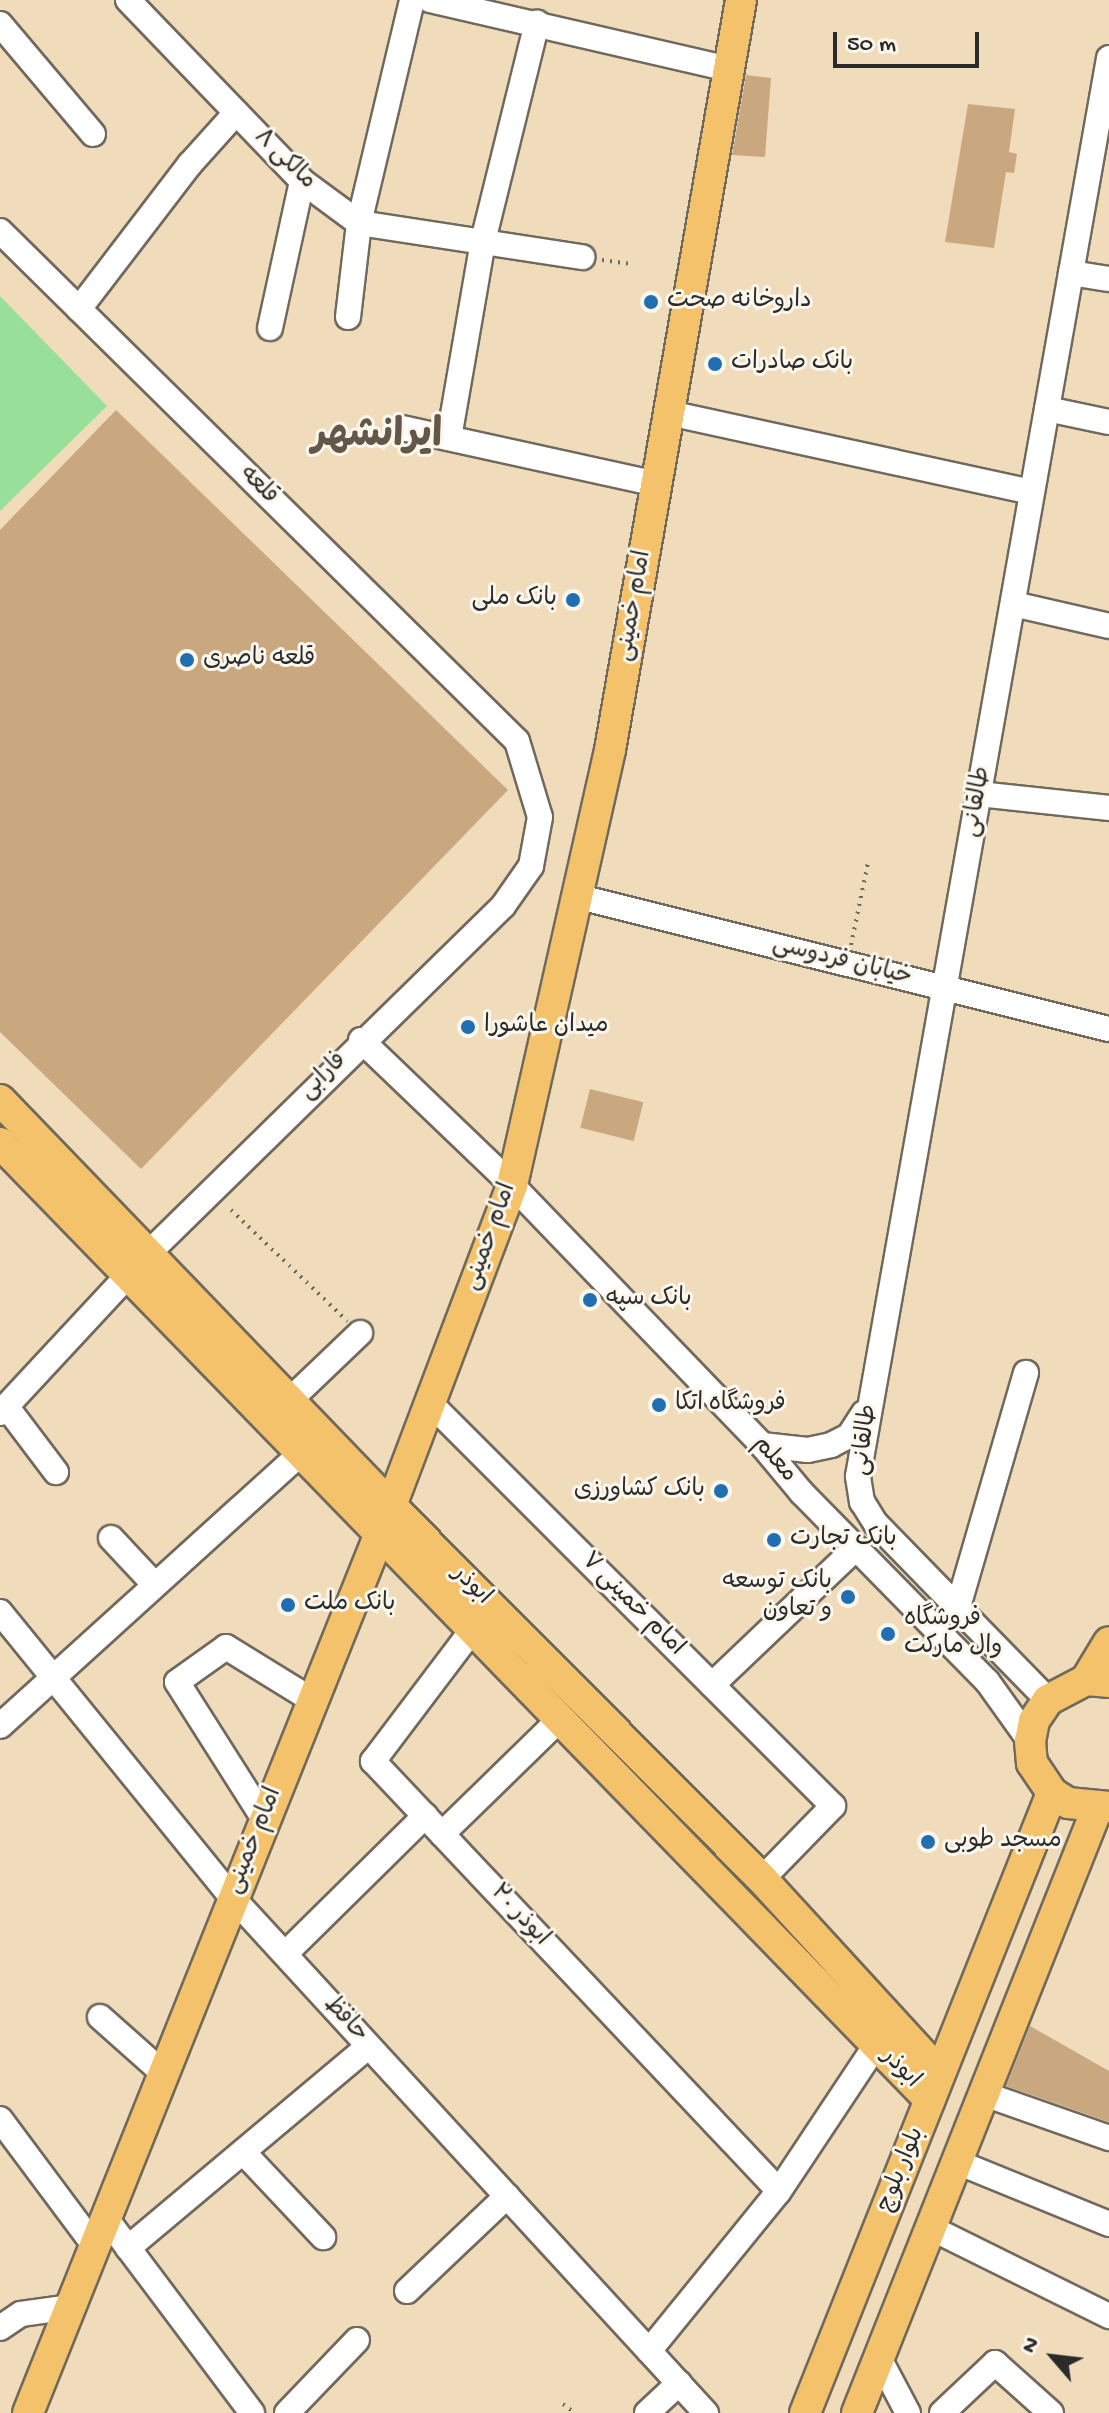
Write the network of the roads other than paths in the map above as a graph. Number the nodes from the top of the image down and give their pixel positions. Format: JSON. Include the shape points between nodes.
{"nodes":[{"id":1,"x":128,"y":0,"type":"edge"},
{"id":2,"x":412,"y":0,"type":"edge"},
{"id":3,"x":430,"y":0,"type":"edge"},
{"id":4,"x":741,"y":0,"type":"edge"},
{"id":5,"x":537,"y":23,"type":"junction"},
{"id":6,"x":0,"y":24,"type":"edge"},
{"id":7,"x":1109,"y":58,"type":"edge"},
{"id":8,"x":729,"y":69,"type":"junction"},
{"id":9,"x":236,"y":113,"type":"junction"},
{"id":10,"x":93,"y":134,"type":"dead end"},
{"id":11,"x":302,"y":181,"type":"junction"},
{"id":12,"x":359,"y":223,"type":"junction"},
{"id":13,"x":0,"y":231,"type":"edge"},
{"id":14,"x":483,"y":241,"type":"junction"},
{"id":15,"x":582,"y":257,"type":"road end"},
{"id":16,"x":1071,"y":273,"type":"junction"},
{"id":17,"x":1109,"y":279,"type":"edge"},
{"id":18,"x":79,"y":309,"type":"junction"},
{"id":19,"x":348,"y":317,"type":"dead end"},
{"id":20,"x":270,"y":328,"type":"dead end"},
{"id":21,"x":1047,"y":409,"type":"junction"},
{"id":22,"x":669,"y":413,"type":"junction"},
{"id":23,"x":1109,"y":422,"type":"edge"},
{"id":24,"x":402,"y":428,"type":"dead end"},
{"id":25,"x":449,"y":438,"type":"junction"},
{"id":26,"x":656,"y":484,"type":"junction"},
{"id":27,"x":1032,"y":492,"type":"junction"},
{"id":28,"x":1013,"y":604,"type":"junction"},
{"id":29,"x":1109,"y":626,"type":"edge"},
{"id":30,"x":517,"y":741,"type":"joint"},
{"id":31,"x":979,"y":794,"type":"junction"},
{"id":32,"x":1109,"y":808,"type":"edge"},
{"id":33,"x":575,"y":896,"type":"junction"},
{"id":34,"x":945,"y":987,"type":"junction"},
{"id":35,"x":1109,"y":1029,"type":"edge"},
{"id":36,"x":361,"y":1040,"type":"junction"},
{"id":37,"x":0,"y":1100,"type":"edge"},
{"id":38,"x":0,"y":1143,"type":"edge"},
{"id":39,"x":512,"y":1185,"type":"junction"},
{"id":40,"x":140,"y":1262,"type":"junction"},
{"id":41,"x":360,"y":1333,"type":"road end"},
{"id":42,"x":1026,"y":1373,"type":"dead end"},
{"id":43,"x":290,"y":1400,"type":"junction"},
{"id":44,"x":430,"y":1403,"type":"junction"},
{"id":45,"x":870,"y":1404,"type":"junction"},
{"id":46,"x":3,"y":1410,"type":"edge"},
{"id":47,"x":762,"y":1445,"type":"junction"},
{"id":48,"x":301,"y":1453,"type":"junction"},
{"id":49,"x":56,"y":1472,"type":"dead end"},
{"id":50,"x":391,"y":1506,"type":"junction"},
{"id":51,"x":380,"y":1535,"type":"junction"},
{"id":52,"x":111,"y":1538,"type":"dead end"},
{"id":53,"x":856,"y":1548,"type":"junction"},
{"id":54,"x":154,"y":1584,"type":"junction"},
{"id":55,"x":958,"y":1607,"type":"junction"},
{"id":56,"x":0,"y":1612,"type":"edge"},
{"id":57,"x":473,"y":1629,"type":"junction"},
{"id":58,"x":1109,"y":1642,"type":"edge"},
{"id":59,"x":53,"y":1677,"type":"junction"},
{"id":60,"x":1097,"y":1681,"type":"edge"},
{"id":61,"x":712,"y":1685,"type":"junction"},
{"id":62,"x":312,"y":1700,"type":"junction"},
{"id":63,"x":1048,"y":1700,"type":"junction"},
{"id":64,"x":561,"y":1718,"type":"junction"},
{"id":65,"x":0,"y":1726,"type":"edge"},
{"id":66,"x":1030,"y":1741,"type":"junction"},
{"id":67,"x":1052,"y":1793,"type":"junction"},
{"id":68,"x":1103,"y":1808,"type":"edge"},
{"id":69,"x":264,"y":1819,"type":"junction"},
{"id":70,"x":434,"y":1825,"type":"junction"},
{"id":71,"x":762,"y":1879,"type":"junction"},
{"id":72,"x":232,"y":1897,"type":"junction"},
{"id":73,"x":285,"y":1954,"type":"junction"},
{"id":74,"x":100,"y":2017,"type":"dead end"},
{"id":75,"x":876,"y":2045,"type":"junction"},
{"id":76,"x":369,"y":2046,"type":"junction"},
{"id":77,"x":163,"y":2073,"type":"junction"},
{"id":78,"x":935,"y":2086,"type":"junction"},
{"id":79,"x":984,"y":2094,"type":"junction"},
{"id":80,"x":0,"y":2119,"type":"edge"},
{"id":81,"x":1109,"y":2138,"type":"edge"},
{"id":82,"x":243,"y":2152,"type":"junction"},
{"id":83,"x":957,"y":2162,"type":"junction"},
{"id":84,"x":779,"y":2191,"type":"junction"},
{"id":85,"x":507,"y":2196,"type":"junction"},
{"id":86,"x":105,"y":2217,"type":"junction"},
{"id":87,"x":1109,"y":2224,"type":"edge"},
{"id":88,"x":931,"y":2228,"type":"junction"},
{"id":89,"x":323,"y":2237,"type":"dead end"},
{"id":90,"x":94,"y":2245,"type":"junction"},
{"id":91,"x":128,"y":2248,"type":"junction"},
{"id":92,"x":407,"y":2291,"type":"dead end"},
{"id":93,"x":70,"y":2307,"type":"junction"},
{"id":94,"x":1109,"y":2316,"type":"edge"},
{"id":95,"x":0,"y":2328,"type":"edge"},
{"id":96,"x":357,"y":2340,"type":"dead end"},
{"id":97,"x":649,"y":2351,"type":"junction"},
{"id":98,"x":879,"y":2358,"type":"junction"},
{"id":99,"x":679,"y":2383,"type":"junction"},
{"id":100,"x":249,"y":2412,"type":"edge"},
{"id":101,"x":28,"y":2413,"type":"edge"},
{"id":102,"x":287,"y":2413,"type":"edge"},
{"id":103,"x":647,"y":2413,"type":"edge"},
{"id":104,"x":706,"y":2413,"type":"edge"},
{"id":105,"x":805,"y":2413,"type":"edge"},
{"id":106,"x":857,"y":2413,"type":"edge"},
{"id":107,"x":908,"y":2413,"type":"edge"},
{"id":108,"x":942,"y":2413,"type":"edge"},
{"id":109,"x":1051,"y":2413,"type":"edge"}],
"edges":[{"from":1,"to":9,"type":"street","name":"مالکی ۸"},
{"from":2,"to":12,"type":"street"},
{"from":3,"to":5,"type":"street"},
{"from":4,"to":8,"type":"main road","name":"امام خمینی"},
{"from":5,"to":8,"type":"street"},
{"from":5,"to":14,"type":"street"},
{"from":6,"to":10,"type":"street"},
{"from":7,"to":16,"type":"street","name":"طالقانی"},
{"from":8,"to":22,"type":"main road","name":"امام خمینی"},
{"from":9,"to":11,"type":"street","name":"مالکی ۸"},
{"from":9,"to":18,"type":"street","via":[[162,198]]},
{"from":11,"to":12,"type":"street","name":"مالکی ۸"},
{"from":11,"to":20,"type":"street"},
{"from":12,"to":14,"type":"street","name":"مالکی ۸"},
{"from":12,"to":19,"type":"street"},
{"from":13,"to":18,"type":"street","name":"قلعه"},
{"from":14,"to":15,"type":"street","name":"مالکی ۸"},
{"from":14,"to":25,"type":"street"},
{"from":16,"to":17,"type":"street"},
{"from":16,"to":21,"type":"street","name":"طالقانی"},
{"from":18,"to":30,"type":"street","name":"قلعه"},
{"from":21,"to":23,"type":"street"},
{"from":21,"to":27,"type":"street","name":"طالقانی"},
{"from":22,"to":26,"type":"main road","name":"امام خمینی"},
{"from":22,"to":27,"type":"street"},
{"from":24,"to":25,"type":"street"},
{"from":25,"to":26,"type":"street"},
{"from":26,"to":33,"type":"main road","name":"امام خمینی","via":[[610,750]]},
{"from":27,"to":28,"type":"street","name":"طالقانی"},
{"from":28,"to":29,"type":"street"},
{"from":28,"to":31,"type":"street","name":"طالقانی"},
{"from":30,"to":36,"type":"street","name":"فارابی","via":[[540,817],[531,866],[503,906]]},
{"from":31,"to":32,"type":"street"},
{"from":31,"to":34,"type":"street","name":"طالقانی"},
{"from":33,"to":34,"type":"street","name":"خیابان فردوسی"},
{"from":33,"to":39,"type":"main road","name":"امام خمینی"},
{"from":34,"to":35,"type":"street","name":"خیابان فردوسی"},
{"from":34,"to":45,"type":"street","name":"طالقانی"},
{"from":36,"to":39,"type":"street","name":"معلم"},
{"from":36,"to":40,"type":"street","name":"فارابی"},
{"from":37,"to":40,"type":"main road","name":"ابوذر"},
{"from":38,"to":40,"type":"main road","name":"ابوذر"},
{"from":39,"to":44,"type":"main road","name":"امام خمینی"},
{"from":39,"to":47,"type":"street","name":"معلم"},
{"from":40,"to":43,"type":"main road","name":"ابوذر"},
{"from":40,"to":46,"type":"street","name":"فارابی"},
{"from":40,"to":48,"type":"main road","name":"ابوذر"},
{"from":41,"to":43,"type":"street"},
{"from":42,"to":55,"type":"street"},
{"from":43,"to":50,"type":"main road","name":"ابوذر"},
{"from":44,"to":50,"type":"main road","name":"امام خمینی"},
{"from":44,"to":61,"type":"street","name":"امام خمینی ۷"},
{"from":45,"to":47,"type":"street","via":[[849,1436],[831,1445],[808,1450]]},
{"from":45,"to":55,"type":"street","name":"طالقانی","via":[[858,1476],[862,1502],[889,1538]]},
{"from":46,"to":49,"type":"street"},
{"from":47,"to":53,"type":"street","name":"معلم"},
{"from":48,"to":51,"type":"main road","name":"ابوذر"},
{"from":48,"to":54,"type":"street"},
{"from":50,"to":51,"type":"main road","name":"امام خمینی"},
{"from":50,"to":71,"type":"main road","name":"ابوذر"},
{"from":51,"to":57,"type":"main road","name":"ابوذر"},
{"from":51,"to":62,"type":"main road","name":"امام خمینی"},
{"from":52,"to":54,"type":"street"},
{"from":53,"to":61,"type":"street"},
{"from":53,"to":66,"type":"street","name":"معلم","via":[[987,1681]]},
{"from":54,"to":59,"type":"street"},
{"from":55,"to":63,"type":"street"},
{"from":56,"to":59,"type":"street","name":"حافظ"},
{"from":57,"to":64,"type":"main road","name":"ابوذر"},
{"from":57,"to":70,"type":"street","name":"ابوذر ۲۰","via":[[373,1761]]},
{"from":58,"to":60,"type":"main road"},
{"from":59,"to":65,"type":"street"},
{"from":59,"to":72,"type":"street","name":"حافظ"},
{"from":60,"to":63,"type":"main road"},
{"from":61,"to":71,"type":"street","name":"امام خمینی ۷","via":[[833,1806]]},
{"from":62,"to":69,"type":"main road","name":"امام خمینی"},
{"from":62,"to":69,"type":"street","via":[[226,1647],[177,1682]]},
{"from":63,"to":66,"type":"main road"},
{"from":64,"to":70,"type":"street"},
{"from":64,"to":75,"type":"main road","name":"ابوذر"},
{"from":66,"to":67,"type":"main road","via":[[1032,1763]]},
{"from":67,"to":68,"type":"main road","via":[[1068,1803]]},
{"from":67,"to":78,"type":"main road","name":"بلوار بلوچ"},
{"from":68,"to":79,"type":"main road","name":"بلوار بلوچ"},
{"from":69,"to":72,"type":"main road","name":"امام خمینی"},
{"from":70,"to":73,"type":"street"},
{"from":70,"to":84,"type":"street","name":"ابوذر ۲۰"},
{"from":71,"to":78,"type":"main road","name":"ابوذر"},
{"from":72,"to":73,"type":"street","name":"حافظ"},
{"from":72,"to":77,"type":"main road","name":"امام خمینی"},
{"from":73,"to":76,"type":"street","name":"حافظ"},
{"from":74,"to":77,"type":"street"},
{"from":75,"to":78,"type":"main road","name":"ابوذر"},
{"from":75,"to":84,"type":"street"},
{"from":76,"to":82,"type":"street"},
{"from":76,"to":85,"type":"street","name":"حافظ"},
{"from":77,"to":86,"type":"main road","name":"امام خمینی"},
{"from":78,"to":105,"type":"main road","name":"بلوار بلوچ"},
{"from":79,"to":81,"type":"street"},
{"from":79,"to":83,"type":"main road","name":"بلوار بلوچ"},
{"from":80,"to":90,"type":"street"},
{"from":82,"to":89,"type":"street"},
{"from":82,"to":91,"type":"street"},
{"from":83,"to":87,"type":"street"},
{"from":83,"to":88,"type":"main road","name":"بلوار بلوچ"},
{"from":84,"to":97,"type":"street"},
{"from":85,"to":92,"type":"street"},
{"from":85,"to":97,"type":"street","name":"حافظ"},
{"from":86,"to":90,"type":"main road","name":"امام خمینی"},
{"from":86,"to":91,"type":"street"},
{"from":88,"to":94,"type":"street"},
{"from":88,"to":98,"type":"main road","name":"بلوار بلوچ"},
{"from":90,"to":93,"type":"main road","name":"امام خمینی"},
{"from":91,"to":100,"type":"street"},
{"from":93,"to":95,"type":"street","via":[[21,2314]]},
{"from":93,"to":101,"type":"main road","name":"امام خمینی"},
{"from":96,"to":102,"type":"street"},
{"from":97,"to":99,"type":"street","name":"حافظ"},
{"from":98,"to":106,"type":"main road","name":"بلوار بلوچ"},
{"from":98,"to":107,"type":"street"},
{"from":99,"to":103,"type":"street"},
{"from":99,"to":104,"type":"street","name":"حافظ"},
{"from":108,"to":109,"type":"street","via":[[995,2363]]}]}
